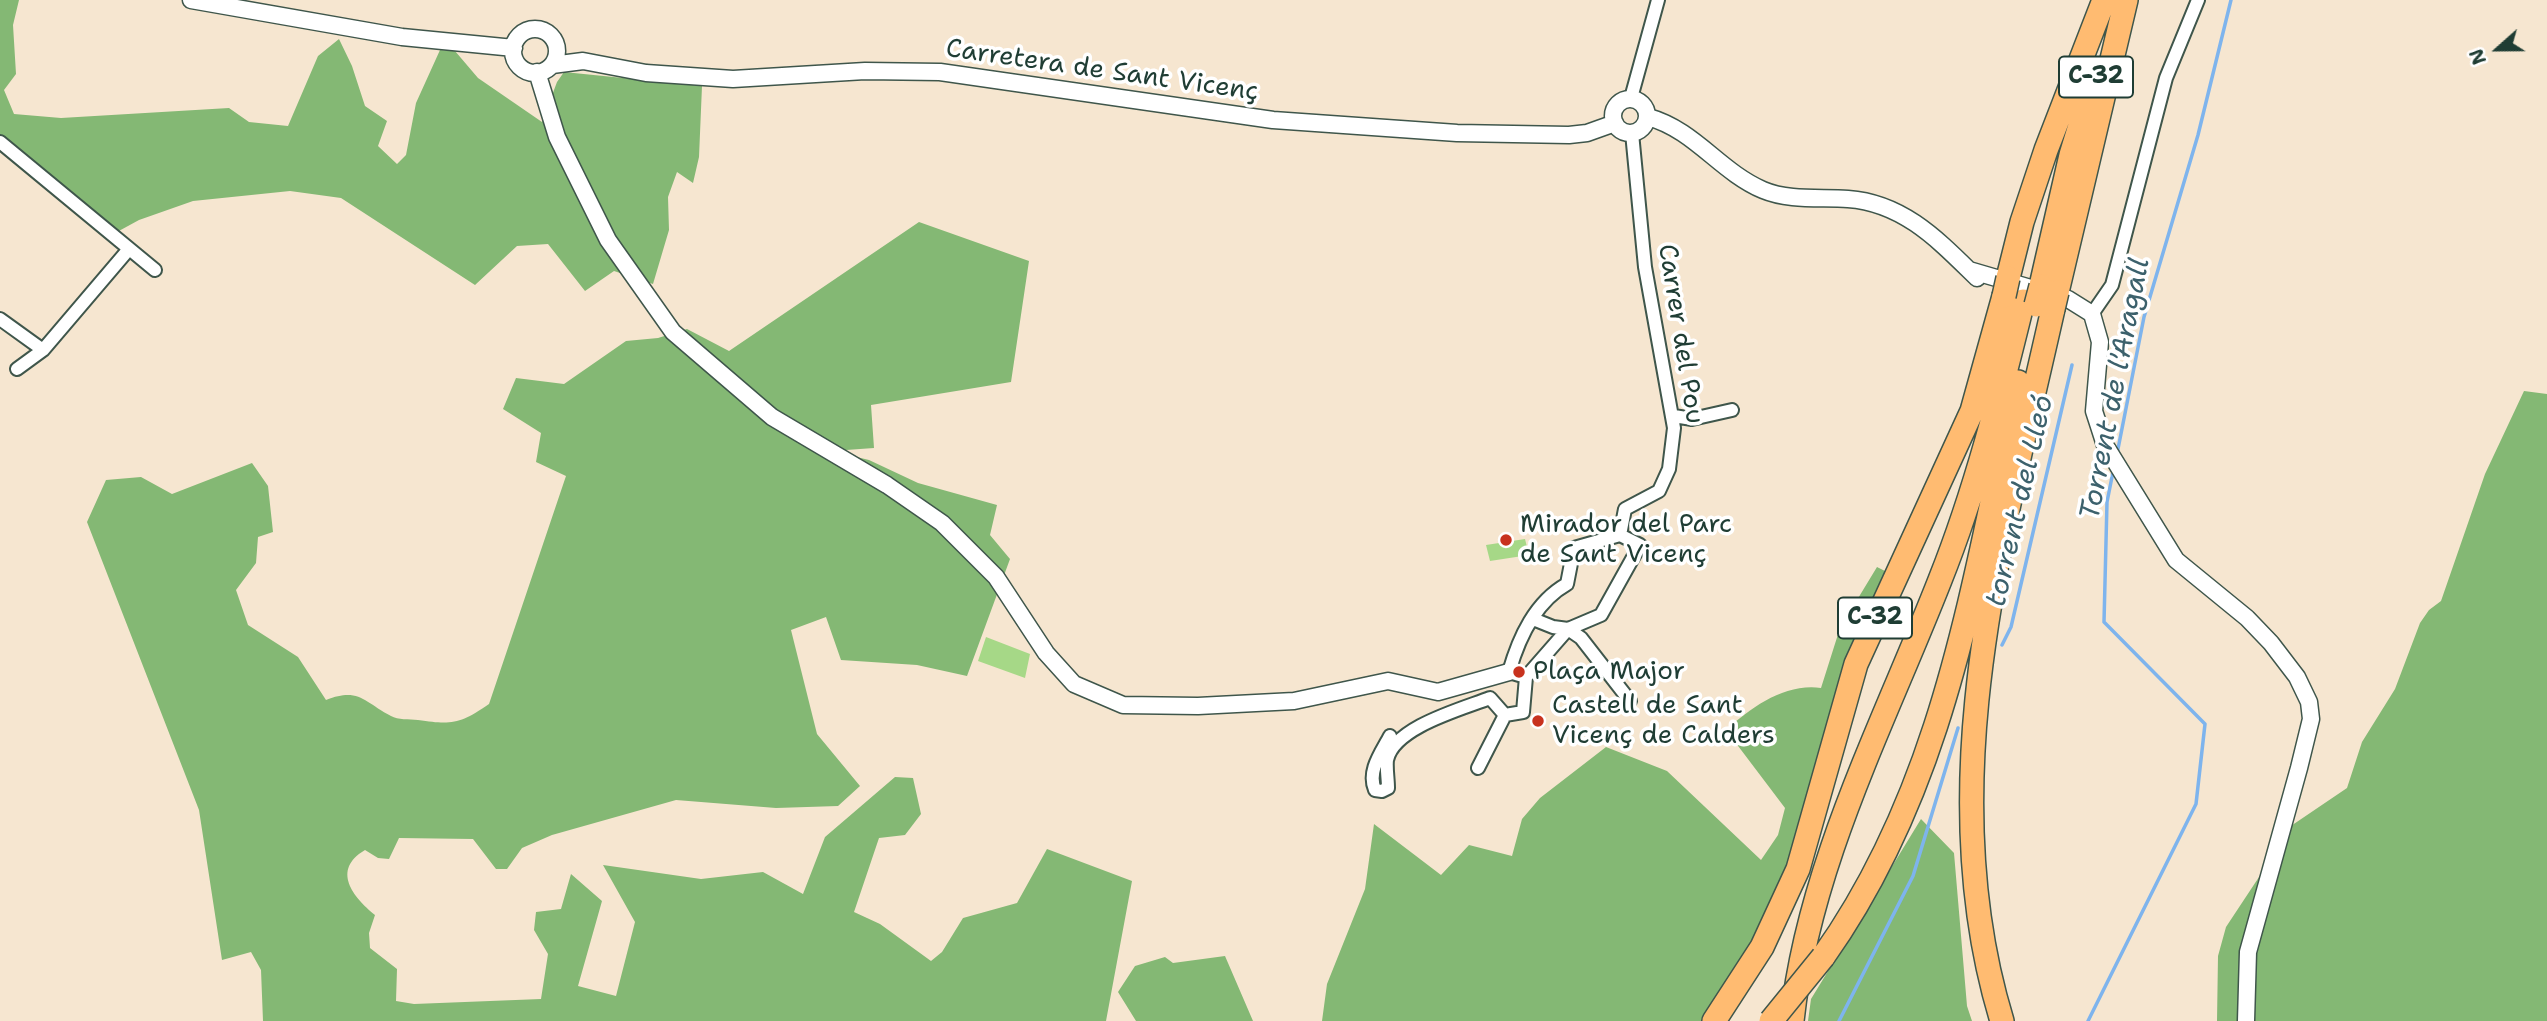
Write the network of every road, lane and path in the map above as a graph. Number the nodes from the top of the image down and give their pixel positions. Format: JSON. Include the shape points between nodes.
{"nodes":[{"id":1,"x":191,"y":0,"type":"edge"},
{"id":2,"x":1658,"y":0,"type":"edge"},
{"id":3,"x":2104,"y":0,"type":"edge"},
{"id":4,"x":2124,"y":0,"type":"edge"},
{"id":5,"x":2198,"y":0,"type":"edge"},
{"id":6,"x":553,"y":38,"type":"junction"},
{"id":7,"x":513,"y":48,"type":"junction"},
{"id":8,"x":583,"y":61,"type":"junction"},
{"id":9,"x":544,"y":69,"type":"junction"},
{"id":10,"x":1631,"y":98,"type":"junction"},
{"id":11,"x":1648,"y":117,"type":"junction"},
{"id":12,"x":1615,"y":123,"type":"junction"},
{"id":13,"x":1632,"y":133,"type":"junction"},
{"id":14,"x":0,"y":142,"type":"edge"},
{"id":15,"x":130,"y":249,"type":"junction"},
{"id":16,"x":155,"y":270,"type":"dead end"},
{"id":17,"x":2031,"y":294,"type":"junction"},
{"id":18,"x":2090,"y":313,"type":"junction"},
{"id":19,"x":0,"y":319,"type":"edge"},
{"id":20,"x":43,"y":351,"type":"junction"},
{"id":21,"x":17,"y":369,"type":"dead end"},
{"id":22,"x":1732,"y":410,"type":"dead end"},
{"id":23,"x":1674,"y":416,"type":"junction"},
{"id":24,"x":1620,"y":535,"type":"junction"},
{"id":25,"x":1533,"y":619,"type":"junction"},
{"id":26,"x":1568,"y":629,"type":"junction"},
{"id":27,"x":1509,"y":672,"type":"junction"},
{"id":28,"x":1527,"y":677,"type":"junction"},
{"id":29,"x":1630,"y":701,"type":"dead end"},
{"id":30,"x":1505,"y":715,"type":"junction"},
{"id":31,"x":1390,"y":736,"type":"dead end"},
{"id":32,"x":1478,"y":768,"type":"dead end"},
{"id":33,"x":1714,"y":1021,"type":"edge"},
{"id":34,"x":1771,"y":1021,"type":"edge"},
{"id":35,"x":1793,"y":1021,"type":"edge"},
{"id":36,"x":2002,"y":1021,"type":"edge"},
{"id":37,"x":2246,"y":1021,"type":"edge"}],
"edges":[{"from":1,"to":7,"type":"street","via":[[402,37]]},
{"from":2,"to":10,"type":"street"},
{"from":3,"to":17,"type":"highway","number":"C-32","via":[[2056,127],[2057,152]]},
{"from":4,"to":17,"type":"highway","number":"C-32","via":[[2079,124]]},
{"from":5,"to":18,"type":"street","via":[[2172,58],[2112,285]]},
{"from":6,"to":7,"type":"street","via":[[543,30],[530,29],[519,36]]},
{"from":6,"to":8,"type":"street","name":"Carretera de Sant Vicenç"},
{"from":6,"to":9,"type":"street","via":[[557,49]]},
{"from":7,"to":9,"type":"street","via":[[520,66]]},
{"from":8,"to":9,"type":"street","name":"Carretera de Sant Vicenç"},
{"from":8,"to":12,"type":"street","name":"Carretera de Sant Vicenç","via":[[686,78],[940,72],[1273,120],[1457,133],[1569,135]]},
{"from":9,"to":27,"type":"street","via":[[558,137],[608,240],[673,332],[772,417],[942,523],[996,577],[1046,653],[1074,684],[1123,705],[1198,706],[1294,701],[1388,681],[1438,692]]},
{"from":10,"to":11,"type":"street","via":[[1641,102]]},
{"from":10,"to":12,"type":"street","via":[[1616,106]]},
{"from":11,"to":13,"type":"street","via":[[1643,128]]},
{"from":11,"to":18,"type":"street","via":[[1679,128],[1721,166],[1767,192],[1889,208],[1915,222],[1994,290]]},
{"from":12,"to":13,"type":"street"},
{"from":13,"to":23,"type":"street","name":"Carrer del Pou","via":[[1644,267]]},
{"from":14,"to":15,"type":"street"},
{"from":15,"to":16,"type":"street"},
{"from":15,"to":20,"type":"street"},
{"from":17,"to":33,"type":"highway","number":"C-32","via":[[1984,375],[1856,664],[1798,869],[1762,947]]},
{"from":17,"to":34,"type":"highway","number":"C-32","bridge":true,"via":[[1938,725],[1886,853],[1822,957]]},
{"from":17,"to":35,"type":"highway","number":"C-32","via":[[1942,577],[1824,876],[1803,951]]},
{"from":17,"to":36,"type":"highway","number":"C-32","via":[[1975,725],[1971,803],[1975,883]]},
{"from":18,"to":37,"type":"street","via":[[2100,342],[2094,411],[2105,445],[2176,559],[2271,643],[2309,702],[2311,719],[2248,952]]},
{"from":19,"to":20,"type":"street"},
{"from":20,"to":21,"type":"street"},
{"from":22,"to":23,"type":"street","via":[[1692,419]]},
{"from":23,"to":24,"type":"street","name":"Carrer del Pou","via":[[1669,469],[1659,491],[1625,509]]},
{"from":24,"to":25,"type":"street","via":[[1574,548],[1567,583],[1552,592]]},
{"from":24,"to":26,"type":"street","via":[[1640,545],[1601,615]]},
{"from":25,"to":26,"type":"street"},
{"from":25,"to":27,"type":"street","via":[[1520,636]]},
{"from":26,"to":28,"type":"street"},
{"from":26,"to":29,"type":"street","via":[[1581,638]]},
{"from":27,"to":28,"type":"street"},
{"from":28,"to":30,"type":"street","via":[[1523,712]]},
{"from":30,"to":31,"type":"street","via":[[1490,698],[1421,725],[1395,744],[1387,759],[1388,788],[1382,792],[1375,790],[1372,782]]},
{"from":30,"to":32,"type":"street"}]}
